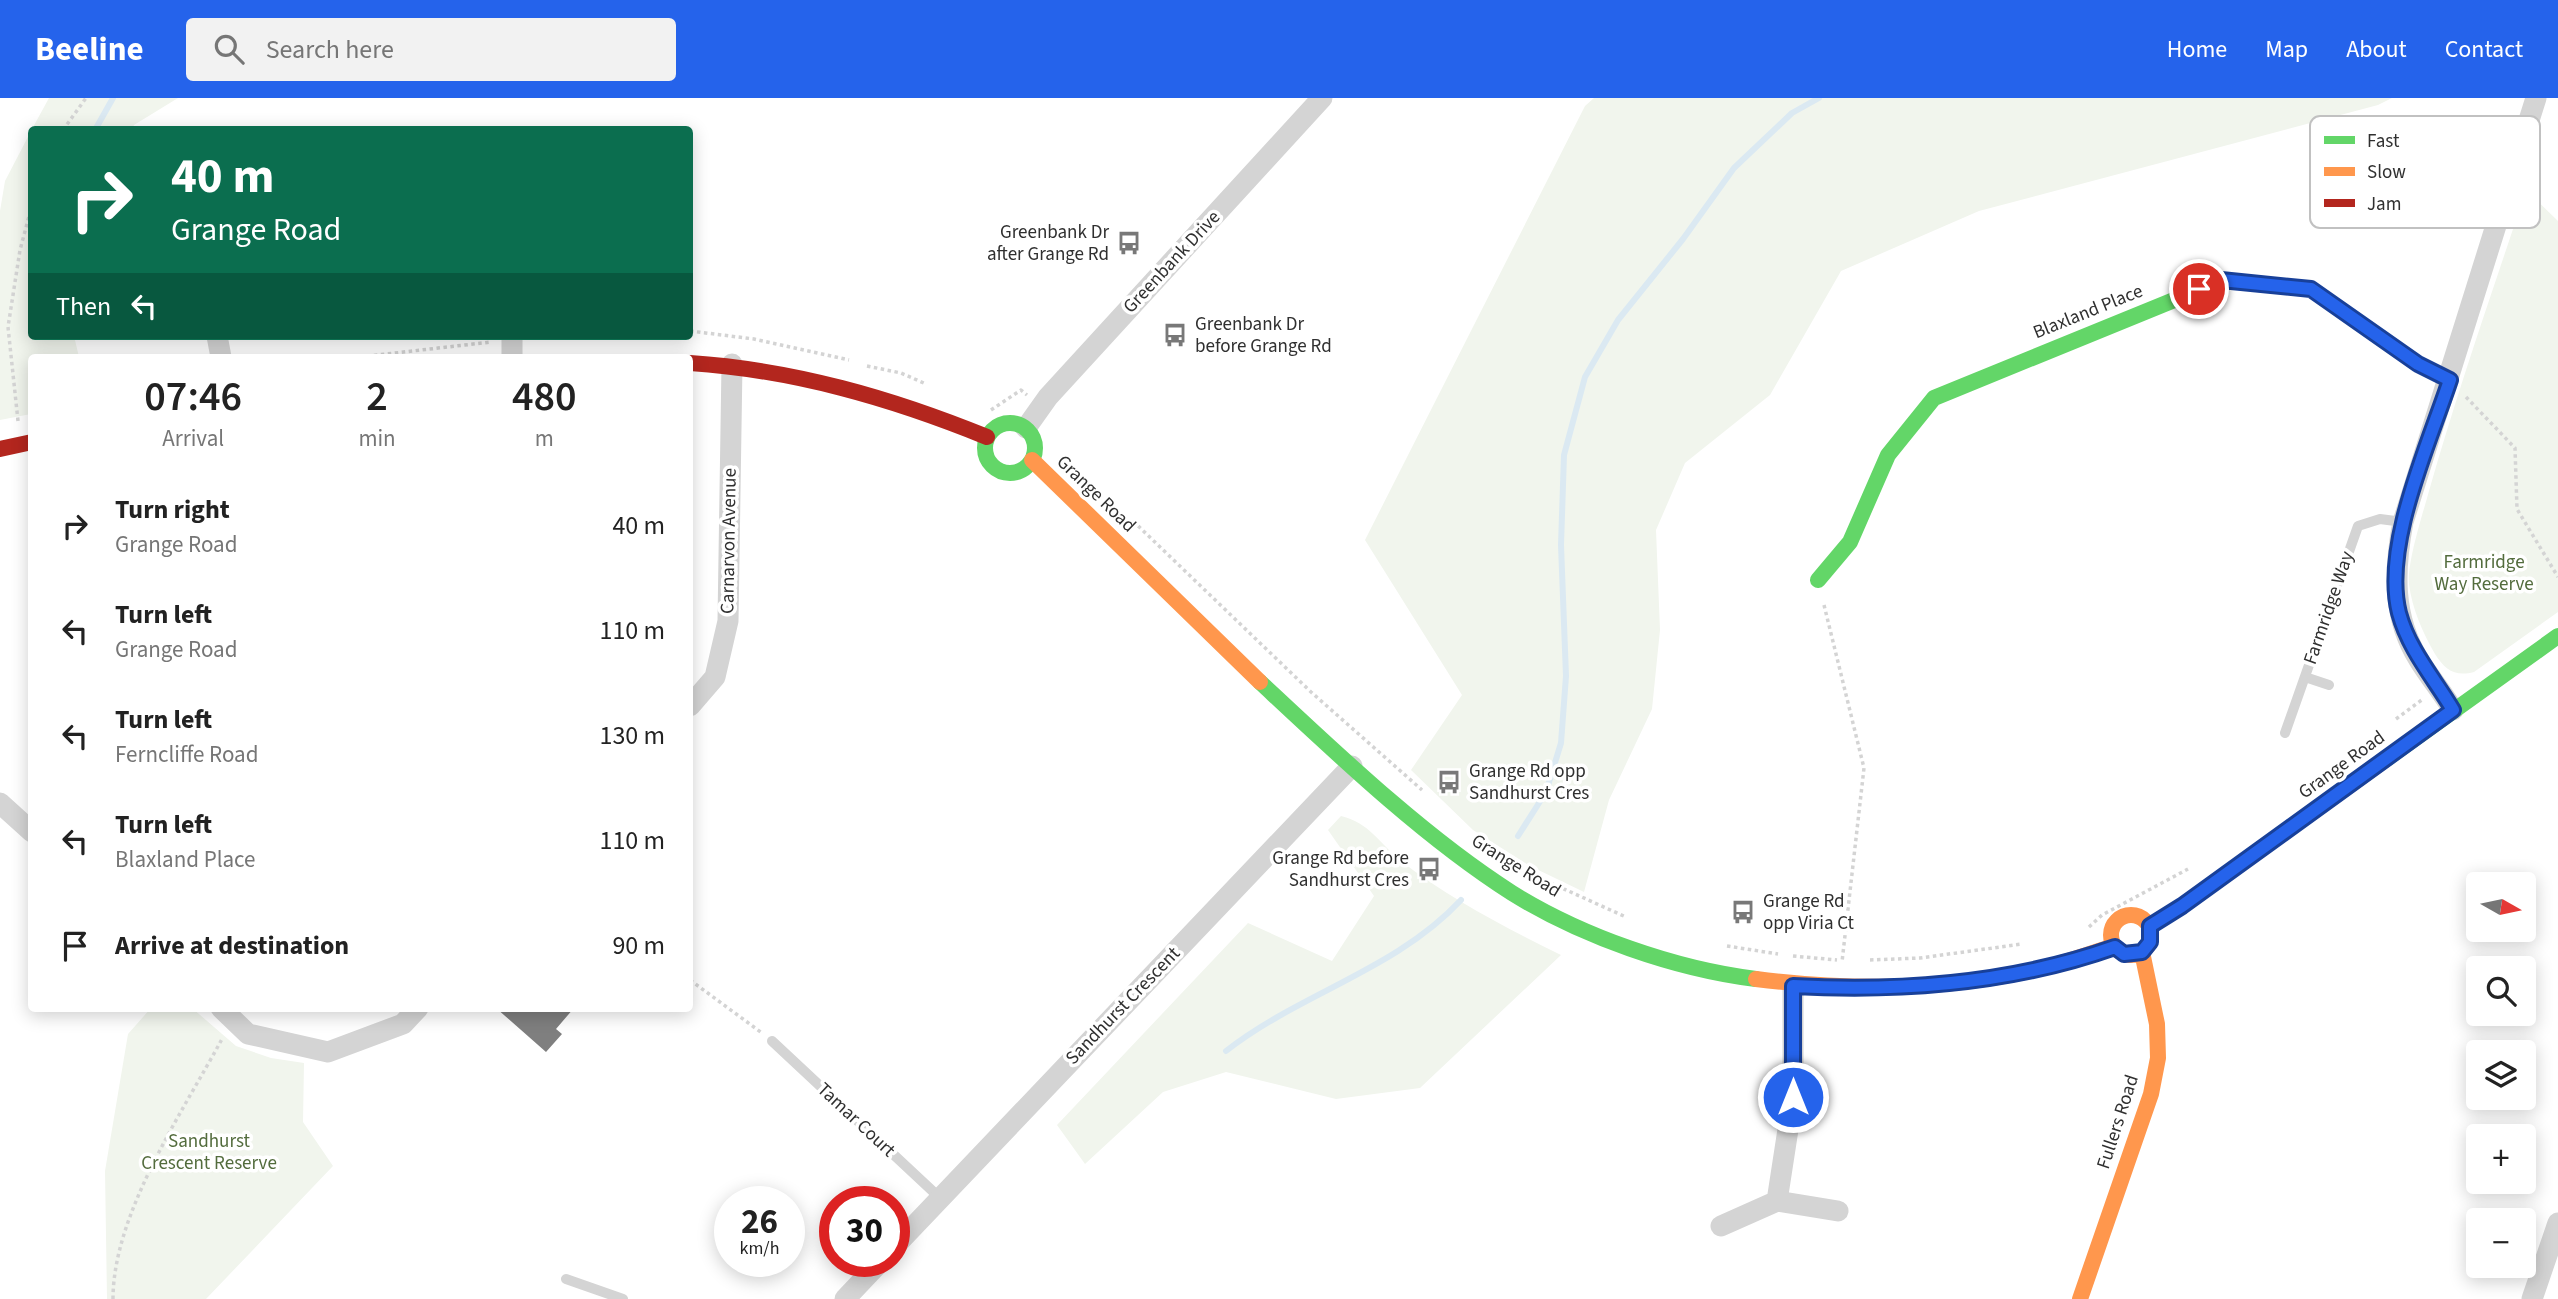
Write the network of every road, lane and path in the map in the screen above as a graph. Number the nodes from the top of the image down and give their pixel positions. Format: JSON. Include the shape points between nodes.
{"nodes":[{"id":1,"x":86,"y":98,"type":"edge"},
{"id":2,"x":1322,"y":98,"type":"edge"},
{"id":3,"x":2536,"y":98,"type":"edge"},
{"id":4,"x":2531,"y":116,"type":"edge"},
{"id":5,"x":66,"y":126,"type":"edge"},
{"id":6,"x":28,"y":220,"type":"edge"},
{"id":7,"x":2496,"y":228,"type":"edge"},
{"id":8,"x":693,"y":331,"type":"edge"},
{"id":9,"x":537,"y":340,"type":"edge"},
{"id":10,"x":512,"y":344,"type":"edge"},
{"id":11,"x":395,"y":354,"type":"edge"},
{"id":12,"x":850,"y":361,"type":"dead end"},
{"id":13,"x":693,"y":363,"type":"edge"},
{"id":14,"x":732,"y":365,"type":"junction"},
{"id":15,"x":863,"y":365,"type":"dead end"},
{"id":16,"x":2450,"y":380,"type":"junction"},
{"id":17,"x":933,"y":387,"type":"dead end"},
{"id":18,"x":1042,"y":406,"type":"junction"},
{"id":19,"x":984,"y":409,"type":"dead end"},
{"id":20,"x":1026,"y":428,"type":"junction"},
{"id":21,"x":987,"y":438,"type":"junction"},
{"id":22,"x":26,"y":444,"type":"edge"},
{"id":23,"x":0,"y":449,"type":"edge"},
{"id":24,"x":1032,"y":460,"type":"junction"},
{"id":25,"x":1133,"y":520,"type":"dead end"},
{"id":26,"x":2403,"y":522,"type":"junction"},
{"id":27,"x":2558,"y":577,"type":"edge"},
{"id":28,"x":1818,"y":580,"type":"joint"},
{"id":29,"x":2558,"y":636,"type":"edge"},
{"id":30,"x":2305,"y":677,"type":"junction"},
{"id":31,"x":2329,"y":685,"type":"dead end"},
{"id":32,"x":2440,"y":687,"type":"junction"},
{"id":33,"x":693,"y":703,"type":"edge"},
{"id":34,"x":2453,"y":710,"type":"junction"},
{"id":35,"x":2389,"y":726,"type":"dead end"},
{"id":36,"x":2285,"y":733,"type":"dead end"},
{"id":37,"x":1352,"y":766,"type":"junction"},
{"id":38,"x":1430,"y":796,"type":"dead end"},
{"id":39,"x":0,"y":803,"type":"edge"},
{"id":40,"x":28,"y":828,"type":"edge"},
{"id":41,"x":1490,"y":845,"type":"dead end"},
{"id":42,"x":2195,"y":864,"type":"dead end"},
{"id":43,"x":1626,"y":917,"type":"dead end"},
{"id":44,"x":2150,"y":926,"type":"junction"},
{"id":45,"x":2085,"y":931,"type":"dead end"},
{"id":46,"x":2031,"y":943,"type":"dead end"},
{"id":47,"x":1721,"y":944,"type":"dead end"},
{"id":48,"x":2115,"y":947,"type":"junction"},
{"id":49,"x":2142,"y":952,"type":"junction"},
{"id":50,"x":1842,"y":960,"type":"junction"},
{"id":51,"x":1851,"y":961,"type":"dead end"},
{"id":52,"x":1865,"y":961,"type":"dead end"},
{"id":53,"x":693,"y":982,"type":"edge"},
{"id":54,"x":1793,"y":986,"type":"junction"},
{"id":55,"x":1839,"y":988,"type":"junction"},
{"id":56,"x":414,"y":1012,"type":"edge"},
{"id":57,"x":227,"y":1014,"type":"edge"},
{"id":58,"x":772,"y":1041,"type":"joint"},
{"id":59,"x":940,"y":1198,"type":"junction"},
{"id":60,"x":1777,"y":1201,"type":"junction"},
{"id":61,"x":1838,"y":1211,"type":"dead end"},
{"id":62,"x":2558,"y":1223,"type":"edge"},
{"id":63,"x":1721,"y":1226,"type":"dead end"},
{"id":64,"x":910,"y":1230,"type":"edge"},
{"id":65,"x":866,"y":1277,"type":"edge"},
{"id":66,"x":566,"y":1279,"type":"dead end"},
{"id":67,"x":113,"y":1299,"type":"edge"},
{"id":68,"x":623,"y":1299,"type":"edge"},
{"id":69,"x":845,"y":1299,"type":"edge"},
{"id":70,"x":2080,"y":1299,"type":"edge"},
{"id":71,"x":2532,"y":1299,"type":"edge"}],
"edges":[{"from":1,"to":5,"type":"path"},
{"from":2,"to":18,"type":"street","name":"Greenbank Drive"},
{"from":3,"to":4,"type":"street"},
{"from":6,"to":22,"type":"path","via":[[8,327]]},
{"from":7,"to":16,"type":"street"},
{"from":8,"to":12,"type":"path","via":[[754,339]]},
{"from":9,"to":10,"type":"path"},
{"from":10,"to":11,"type":"path"},
{"from":13,"to":14,"type":"street"},
{"from":14,"to":21,"type":"street","via":[[860,391]]},
{"from":14,"to":33,"type":"street","name":"Carnarvon Avenue","via":[[728,621],[715,677]]},
{"from":15,"to":17,"type":"path","via":[[901,373]]},
{"from":16,"to":26,"type":"street"},
{"from":16,"to":27,"type":"path","via":[[2515,448],[2517,509]]},
{"from":16,"to":28,"type":"street","name":"Blaxland Place","via":[[2418,364],[2311,289],[2221,280],[1934,398],[1888,455],[1850,542]]},
{"from":18,"to":19,"type":"path","via":[[1021,390],[998,408]]},
{"from":18,"to":20,"type":"street","name":"Greenbank Drive"},
{"from":20,"to":21,"type":"street","via":[[1003,423]]},
{"from":20,"to":24,"type":"street","via":[[1035,441]]},
{"from":21,"to":24,"type":"street","via":[[986,455],[998,470],[1017,472]]},
{"from":22,"to":23,"type":"street"},
{"from":24,"to":37,"type":"street","name":"Grange Road","via":[[1151,579]]},
{"from":25,"to":38,"type":"path","via":[[1311,692]]},
{"from":26,"to":30,"type":"lane","name":"Farmridge Way","via":[[2380,519],[2358,526]]},
{"from":26,"to":32,"type":"street","via":[[2395,586],[2399,612],[2418,659]]},
{"from":28,"to":50,"type":"path","via":[[1864,768]]},
{"from":29,"to":34,"type":"street","name":"Grange Road"},
{"from":30,"to":31,"type":"lane"},
{"from":30,"to":36,"type":"lane","name":"Farmridge Way"},
{"from":32,"to":34,"type":"street"},
{"from":32,"to":35,"type":"path"},
{"from":34,"to":44,"type":"street","name":"Grange Road"},
{"from":37,"to":54,"type":"street","name":"Grange Road","via":[[1463,859],[1531,904],[1599,936],[1697,970]]},
{"from":37,"to":59,"type":"street","name":"Sandhurst Crescent"},
{"from":39,"to":40,"type":"street"},
{"from":41,"to":43,"type":"path","via":[[1541,879]]},
{"from":42,"to":45,"type":"path","via":[[2102,915]]},
{"from":44,"to":48,"type":"street","via":[[2137,915],[2122,916],[2112,930]]},
{"from":44,"to":49,"type":"street","via":[[2150,942]]},
{"from":46,"to":52,"type":"path"},
{"from":47,"to":50,"type":"path"},
{"from":48,"to":49,"type":"street","via":[[2124,954]]},
{"from":48,"to":55,"type":"street","name":"Grange Road","via":[[2065,964],[1971,981]]},
{"from":49,"to":70,"type":"street","name":"Fullers Road","via":[[2157,1024],[2158,1058],[2151,1094]]},
{"from":50,"to":51,"type":"path"},
{"from":50,"to":55,"type":"path"},
{"from":53,"to":58,"type":"path"},
{"from":54,"to":55,"type":"street","name":"Grange Road"},
{"from":54,"to":60,"type":"street","via":[[1793,1097]]},
{"from":56,"to":57,"type":"street","via":[[403,1024],[328,1052],[248,1034]]},
{"from":57,"to":67,"type":"path","via":[[120,1244]]},
{"from":58,"to":59,"type":"lane","name":"Tamar Court"},
{"from":59,"to":64,"type":"street","name":"Sandhurst Crescent"},
{"from":60,"to":61,"type":"street"},
{"from":60,"to":63,"type":"street"},
{"from":62,"to":71,"type":"street"},
{"from":65,"to":69,"type":"street"},
{"from":66,"to":68,"type":"lane"}]}
